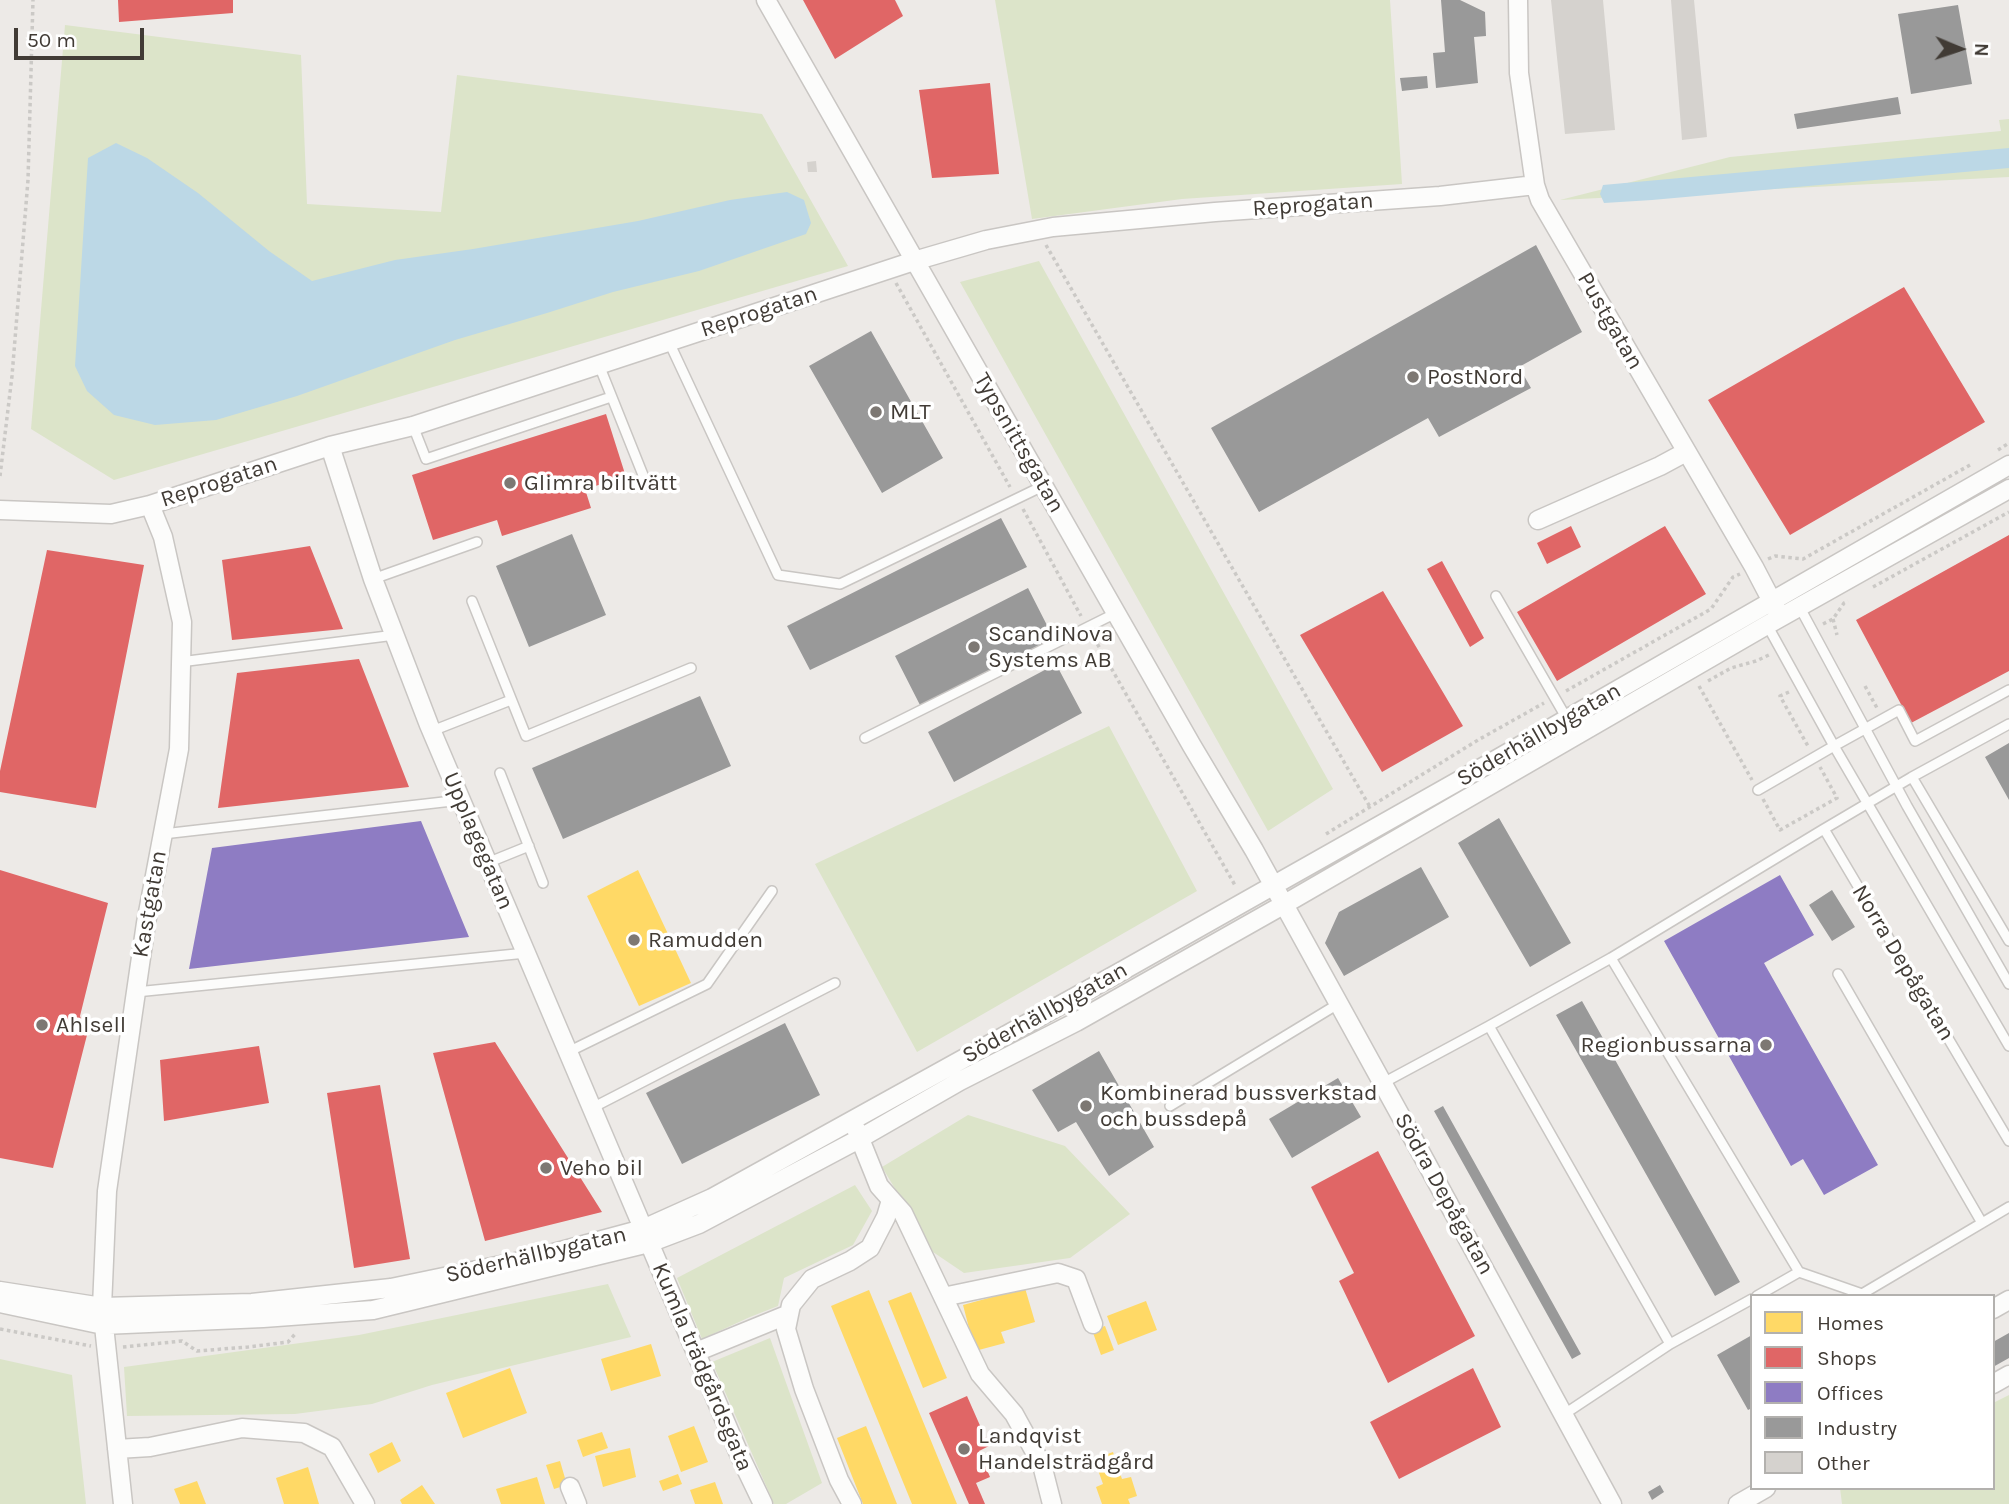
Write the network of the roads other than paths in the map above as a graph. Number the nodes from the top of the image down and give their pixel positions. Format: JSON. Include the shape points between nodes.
{"nodes":[{"id":1,"x":766,"y":0,"type":"edge"},
{"id":2,"x":1518,"y":0,"type":"edge"},
{"id":3,"x":1535,"y":185,"type":"junction"},
{"id":4,"x":914,"y":261,"type":"junction"},
{"id":5,"x":669,"y":342,"type":"junction"},
{"id":6,"x":598,"y":365,"type":"junction"},
{"id":7,"x":611,"y":397,"type":"junction"},
{"id":8,"x":413,"y":426,"type":"junction"},
{"id":9,"x":330,"y":446,"type":"junction"},
{"id":10,"x":1686,"y":452,"type":"junction"},
{"id":11,"x":2009,"y":465,"type":"edge"},
{"id":12,"x":647,"y":485,"type":"dead end"},
{"id":13,"x":1043,"y":486,"type":"junction"},
{"id":14,"x":2009,"y":489,"type":"edge"},
{"id":15,"x":150,"y":505,"type":"junction"},
{"id":16,"x":0,"y":510,"type":"edge"},
{"id":17,"x":1538,"y":520,"type":"dead end"},
{"id":18,"x":477,"y":542,"type":"dead end"},
{"id":19,"x":373,"y":579,"type":"junction"},
{"id":20,"x":1496,"y":596,"type":"dead end"},
{"id":21,"x":1795,"y":598,"type":"junction"},
{"id":22,"x":472,"y":601,"type":"dead end"},
{"id":23,"x":1116,"y":613,"type":"junction"},
{"id":24,"x":1769,"y":613,"type":"junction"},
{"id":25,"x":395,"y":635,"type":"junction"},
{"id":26,"x":180,"y":662,"type":"junction"},
{"id":27,"x":691,"y":668,"type":"dead end"},
{"id":28,"x":2009,"y":690,"type":"edge"},
{"id":29,"x":511,"y":700,"type":"junction"},
{"id":30,"x":1567,"y":719,"type":"junction"},
{"id":31,"x":2009,"y":724,"type":"edge"},
{"id":32,"x":1864,"y":729,"type":"junction"},
{"id":33,"x":431,"y":731,"type":"junction"},
{"id":34,"x":865,"y":738,"type":"dead end"},
{"id":35,"x":1834,"y":746,"type":"junction"},
{"id":36,"x":500,"y":773,"type":"dead end"},
{"id":37,"x":1912,"y":777,"type":"junction"},
{"id":38,"x":1896,"y":787,"type":"junction"},
{"id":39,"x":1758,"y":790,"type":"dead end"},
{"id":40,"x":461,"y":800,"type":"junction"},
{"id":41,"x":1868,"y":804,"type":"junction"},
{"id":42,"x":1824,"y":829,"type":"junction"},
{"id":43,"x":162,"y":834,"type":"junction"},
{"id":44,"x":529,"y":846,"type":"junction"},
{"id":45,"x":487,"y":863,"type":"junction"},
{"id":46,"x":1269,"y":879,"type":"junction"},
{"id":47,"x":543,"y":883,"type":"dead end"},
{"id":48,"x":772,"y":891,"type":"dead end"},
{"id":49,"x":1283,"y":905,"type":"junction"},
{"id":50,"x":2009,"y":941,"type":"edge"},
{"id":51,"x":526,"y":953,"type":"junction"},
{"id":52,"x":1611,"y":958,"type":"junction"},
{"id":53,"x":1838,"y":974,"type":"dead end"},
{"id":54,"x":835,"y":983,"type":"dead end"},
{"id":55,"x":2009,"y":984,"type":"edge"},
{"id":56,"x":136,"y":992,"type":"junction"},
{"id":57,"x":1338,"y":1004,"type":"junction"},
{"id":58,"x":1489,"y":1026,"type":"junction"},
{"id":59,"x":2009,"y":1046,"type":"edge"},
{"id":60,"x":568,"y":1052,"type":"junction"},
{"id":61,"x":1383,"y":1083,"type":"junction"},
{"id":62,"x":1170,"y":1106,"type":"dead end"},
{"id":63,"x":592,"y":1108,"type":"junction"},
{"id":64,"x":852,"y":1121,"type":"junction"},
{"id":65,"x":859,"y":1139,"type":"junction"},
{"id":66,"x":2009,"y":1141,"type":"edge"},
{"id":67,"x":891,"y":1200,"type":"junction"},
{"id":68,"x":2009,"y":1207,"type":"edge"},
{"id":69,"x":1982,"y":1223,"type":"junction"},
{"id":70,"x":646,"y":1236,"type":"junction"},
{"id":71,"x":1800,"y":1272,"type":"junction"},
{"id":72,"x":0,"y":1291,"type":"edge"},
{"id":73,"x":1761,"y":1294,"type":"edge"},
{"id":74,"x":943,"y":1297,"type":"junction"},
{"id":75,"x":1750,"y":1299,"type":"edge"},
{"id":76,"x":0,"y":1303,"type":"edge"},
{"id":77,"x":789,"y":1314,"type":"junction"},
{"id":78,"x":102,"y":1316,"type":"junction"},
{"id":79,"x":1093,"y":1324,"type":"dead end"},
{"id":80,"x":1670,"y":1344,"type":"junction"},
{"id":81,"x":696,"y":1352,"type":"junction"},
{"id":82,"x":1563,"y":1415,"type":"junction"},
{"id":83,"x":117,"y":1449,"type":"junction"},
{"id":84,"x":1762,"y":1490,"type":"edge"},
{"id":85,"x":123,"y":1504,"type":"edge"},
{"id":86,"x":365,"y":1504,"type":"edge"},
{"id":87,"x":763,"y":1504,"type":"edge"},
{"id":88,"x":852,"y":1504,"type":"edge"},
{"id":89,"x":1051,"y":1504,"type":"edge"},
{"id":90,"x":1612,"y":1504,"type":"edge"},
{"id":91,"x":1738,"y":1504,"type":"edge"}],
"edges":[{"from":1,"to":4,"type":"street","name":"Typsnittsgatan"},
{"from":2,"to":3,"type":"street","name":"Pustgatan","via":[[1519,73]]},
{"from":3,"to":4,"type":"street","name":"Reprogatan","via":[[1038,230]]},
{"from":3,"to":10,"type":"street","name":"Pustgatan","via":[[1539,200]]},
{"from":4,"to":5,"type":"street","name":"Reprogatan"},
{"from":4,"to":13,"type":"street","name":"Typsnittsgatan"},
{"from":5,"to":6,"type":"street","name":"Reprogatan"},
{"from":5,"to":13,"type":"lane","via":[[778,575],[840,584]]},
{"from":6,"to":7,"type":"lane"},
{"from":6,"to":8,"type":"street","name":"Reprogatan"},
{"from":7,"to":8,"type":"lane","via":[[426,459]]},
{"from":7,"to":12,"type":"lane"},
{"from":8,"to":9,"type":"street","name":"Reprogatan"},
{"from":9,"to":15,"type":"street","name":"Reprogatan"},
{"from":9,"to":19,"type":"street","name":"Upplagegatan"},
{"from":10,"to":17,"type":"street"},
{"from":10,"to":24,"type":"street","name":"Pustgatan"},
{"from":11,"to":21,"type":"street","name":"Söderhällbygatan"},
{"from":13,"to":23,"type":"street","name":"Typsnittsgatan"},
{"from":14,"to":21,"type":"street","name":"Söderhällbygatan"},
{"from":15,"to":16,"type":"street","name":"Reprogatan","via":[[111,514]]},
{"from":15,"to":26,"type":"street","name":"Kastgatan","via":[[163,537],[182,622]]},
{"from":18,"to":19,"type":"lane"},
{"from":19,"to":25,"type":"street","name":"Upplagegatan"},
{"from":20,"to":30,"type":"lane"},
{"from":21,"to":24,"type":"street","name":"Söderhällbygatan"},
{"from":21,"to":32,"type":"lane"},
{"from":22,"to":29,"type":"lane"},
{"from":23,"to":34,"type":"lane"},
{"from":23,"to":46,"type":"street","name":"Typsnittsgatan"},
{"from":24,"to":30,"type":"street","name":"Söderhällbygatan"},
{"from":24,"to":35,"type":"lane"},
{"from":24,"to":49,"type":"street","name":"Söderhällbygatan"},
{"from":25,"to":26,"type":"lane"},
{"from":25,"to":33,"type":"street","name":"Upplagegatan"},
{"from":26,"to":43,"type":"street","name":"Kastgatan","via":[[179,749]]},
{"from":27,"to":29,"type":"lane","via":[[526,736]]},
{"from":28,"to":32,"type":"lane","via":[[1915,741],[1899,710]]},
{"from":29,"to":33,"type":"lane"},
{"from":30,"to":46,"type":"street","name":"Söderhällbygatan"},
{"from":31,"to":37,"type":"lane"},
{"from":32,"to":35,"type":"lane"},
{"from":32,"to":38,"type":"lane"},
{"from":33,"to":40,"type":"street","name":"Upplagegatan"},
{"from":35,"to":39,"type":"lane"},
{"from":35,"to":41,"type":"lane"},
{"from":36,"to":44,"type":"lane"},
{"from":37,"to":38,"type":"lane"},
{"from":37,"to":50,"type":"lane"},
{"from":38,"to":41,"type":"lane"},
{"from":38,"to":55,"type":"lane"},
{"from":40,"to":43,"type":"lane"},
{"from":40,"to":45,"type":"street","name":"Upplagegatan"},
{"from":41,"to":42,"type":"lane"},
{"from":41,"to":59,"type":"lane"},
{"from":42,"to":52,"type":"lane"},
{"from":42,"to":66,"type":"lane","name":"Norra Depågatan"},
{"from":43,"to":56,"type":"street","name":"Kastgatan"},
{"from":44,"to":45,"type":"lane"},
{"from":44,"to":47,"type":"lane"},
{"from":45,"to":51,"type":"street","name":"Upplagegatan"},
{"from":46,"to":49,"type":"street","name":"Södra Depågatan"},
{"from":46,"to":64,"type":"street","name":"Söderhällbygatan"},
{"from":48,"to":60,"type":"lane","via":[[707,984]]},
{"from":49,"to":57,"type":"street","name":"Södra Depågatan"},
{"from":49,"to":65,"type":"street","name":"Söderhällbygatan"},
{"from":51,"to":56,"type":"lane"},
{"from":51,"to":60,"type":"street","name":"Upplagegatan"},
{"from":52,"to":58,"type":"lane"},
{"from":52,"to":71,"type":"lane"},
{"from":53,"to":69,"type":"lane"},
{"from":54,"to":63,"type":"lane"},
{"from":56,"to":78,"type":"street","name":"Kastgatan","via":[[107,1191]]},
{"from":57,"to":61,"type":"street","name":"Södra Depågatan"},
{"from":57,"to":62,"type":"lane"},
{"from":58,"to":61,"type":"lane"},
{"from":58,"to":80,"type":"lane"},
{"from":60,"to":63,"type":"street","name":"Upplagegatan"},
{"from":61,"to":82,"type":"street","name":"Södra Depågatan"},
{"from":63,"to":70,"type":"street","name":"Upplagegatan"},
{"from":64,"to":65,"type":"street"},
{"from":64,"to":70,"type":"street","name":"Söderhällbygatan"},
{"from":65,"to":67,"type":"street","via":[[879,1186]]},
{"from":65,"to":70,"type":"street","name":"Söderhällbygatan","via":[[699,1224]]},
{"from":67,"to":74,"type":"street","via":[[903,1213]]},
{"from":67,"to":77,"type":"street","via":[[870,1248],[812,1279]]},
{"from":68,"to":69,"type":"lane"},
{"from":69,"to":71,"type":"lane","via":[[1862,1294]]},
{"from":70,"to":78,"type":"street","name":"Söderhällbygatan","via":[[391,1288]]},
{"from":70,"to":81,"type":"street","name":"Kumla trädgårdsgata"},
{"from":71,"to":73,"type":"lane"},
{"from":72,"to":78,"type":"street","name":"Söderhällbygatan"},
{"from":74,"to":79,"type":"street","via":[[1058,1273],[1076,1279]]},
{"from":74,"to":89,"type":"street","via":[[980,1374],[1014,1414],[1042,1465]]},
{"from":75,"to":80,"type":"lane"},
{"from":76,"to":78,"type":"street","name":"Söderhällbygatan"},
{"from":77,"to":81,"type":"street"},
{"from":77,"to":88,"type":"street","via":[[786,1329],[804,1389]]},
{"from":78,"to":83,"type":"street","name":"Kastgatan"},
{"from":80,"to":82,"type":"lane"},
{"from":81,"to":87,"type":"street","name":"Kumla trädgårdsgata"},
{"from":82,"to":90,"type":"street","name":"Södra Depågatan"},
{"from":83,"to":85,"type":"street","name":"Kastgatan"},
{"from":83,"to":86,"type":"street","via":[[242,1428],[304,1433],[332,1447]]},
{"from":84,"to":91,"type":"street"}]}
